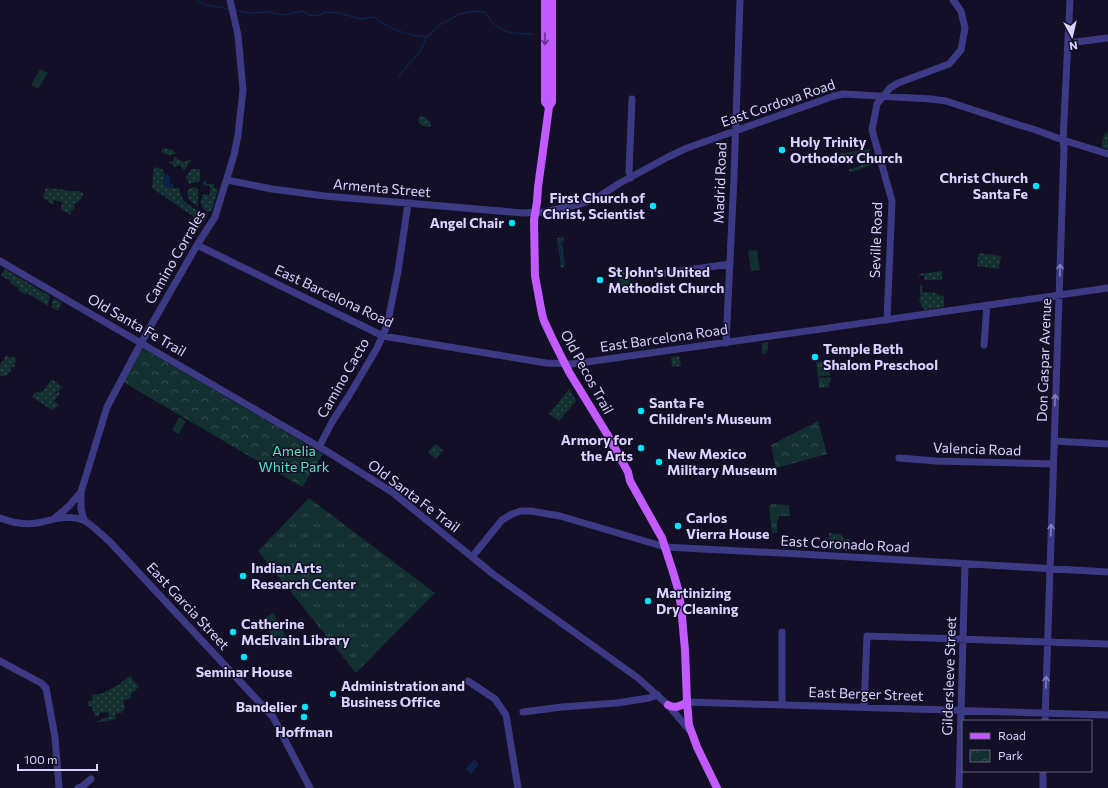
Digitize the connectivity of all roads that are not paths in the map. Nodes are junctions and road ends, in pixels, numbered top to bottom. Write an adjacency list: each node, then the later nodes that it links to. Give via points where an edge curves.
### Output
1 (230, 0): 16 (street, Camino Corrales, via 238,35 243,90 238,135)
2 (545, 0): 11 (main road, Old Pecos Trail, one-way to 11, via 545,102)
3 (552, 0): 11 (main road, Old Pecos Trail, via 552,102)
4 (740, 0): 12 (street, Madrid Road)
5 (953, 0): 9 (street, Seville Road, via 961,11 965,28 961,50 949,64 898,83)
6 (1070, 0): 8 (street, Don Gaspar Avenue)
7 (1108, 38): 8 (street)
8 (1068, 42): 13 (street, Don Gaspar Avenue)
9 (883, 96): 12 (street, East Cordova Road, via 839,94); 13 (street, East Cordova Road, via 952,102); 26 (street, Seville Road, via 877,104 872,130 892,201)
10 (632, 99): 15 (street, via 629,172)
11 (549, 107): 18 (main road, Old Pecos Trail)
12 (735, 131): 15 (street, East Cordova Road, via 682,150); 21 (street, Madrid Road)
13 (1064, 140): 14 (street, East Cordova Road); 24 (street, Don Gaspar Avenue, one-way to 13)
14 (1108, 154)
15 (631, 178): 18 (street, East Cordova Road, via 595,199)
16 (227, 180): 17 (street, Armenta Street, via 291,192); 19 (street, Camino Corrales, via 215,217)
17 (408, 204): 18 (street, Armenta Street); 27 (street, Camino Cacto, via 398,271)
18 (535, 212): 31 (main road, Old Pecos Trail, via 534,264 537,291 544,321)
19 (197, 245): 27 (street, East Barcelona Road); 29 (street, Camino Corrales)
20 (0, 261): 29 (street, Old Santa Fe Trail)
21 (730, 264): 22 (street); 28 (street, Madrid Road)
22 (659, 274)
23 (1108, 288): 24 (street, East Barcelona Road)
24 (1060, 295): 25 (street, East Barcelona Road); 32 (street, Don Gaspar Avenue, one-way to 24)
25 (987, 305): 26 (street, East Barcelona Road); 30 (street)
26 (886, 320): 28 (street, East Barcelona Road)
27 (383, 336): 31 (street, East Barcelona Road); 34 (street, Camino Cacto)
28 (726, 343): 31 (street, East Barcelona Road)
29 (141, 344): 34 (street, Old Santa Fe Trail); 37 (street, Camino Corrales, via 106,407)
30 (984, 345)
31 (565, 364): 41 (main road, Old Pecos Trail, via 628,472 630,481)
32 (1054, 441): 33 (street); 36 (street, Don Gaspar Avenue)
33 (1108, 444)
34 (319, 447): 42 (street, Old Santa Fe Trail, via 392,492)
35 (899, 458): 36 (street, Valencia Road)
36 (1053, 464): 44 (street, Don Gaspar Avenue, one-way to 36)
37 (81, 492): 39 (street, Camino Corrales); 40 (street, Camino Corrales)
38 (0, 518): 39 (street, via 36,524)
39 (55, 518): 40 (street)
40 (84, 520): 66 (street, East Garcia Street, via 110,542 273,717)
41 (665, 547): 42 (street, East Coronado Road, via 560,516 521,511 502,520); 43 (street, East Coronado Road); 53 (main road, Old Pecos Trail, via 678,589 682,613)
42 (472, 557): 52 (street, Old Santa Fe Trail)
43 (965, 564): 44 (street, East Coronado Road); 47 (street, Gildersleeve Street)
44 (1049, 569): 45 (street, East Coronado Road); 48 (street, Don Gaspar Avenue)
45 (1108, 572)
46 (782, 632): 54 (street)
47 (963, 639): 48 (street); 56 (street, via 867,636); 57 (street, Gildersleeve Street)
48 (1047, 641): 49 (street); 60 (street, Don Gaspar Avenue, one-way to 48)
49 (1108, 644)
50 (0, 661): 64 (street, via 46,688 55,737)
51 (468, 681): 67 (street, via 495,699 506,715)
52 (658, 695): 55 (street, Old Santa Fe Trail); 58 (street, via 617,703)
53 (687, 702): 54 (street, East Berger Street); 55 (main road, via 681,706); 61 (main road, Old Pecos Trail)
54 (782, 704): 56 (street, East Berger Street)
55 (668, 705): 61 (street, Old Santa Fe Trail)
56 (864, 708): 57 (street, East Berger Street)
57 (961, 710): 60 (street, East Berger Street); 69 (street, Gildersleeve Street)
58 (523, 712)
59 (1108, 715): 60 (street, East Berger Street)
60 (1045, 717)
61 (690, 731): 68 (main road, Old Santa Fe Trail)
62 (1043, 772): 70 (street)
63 (91, 779): 65 (street)
64 (59, 788)
65 (78, 788)
66 (310, 788)
67 (518, 788)
68 (717, 788)
69 (959, 788)
70 (1043, 788)

